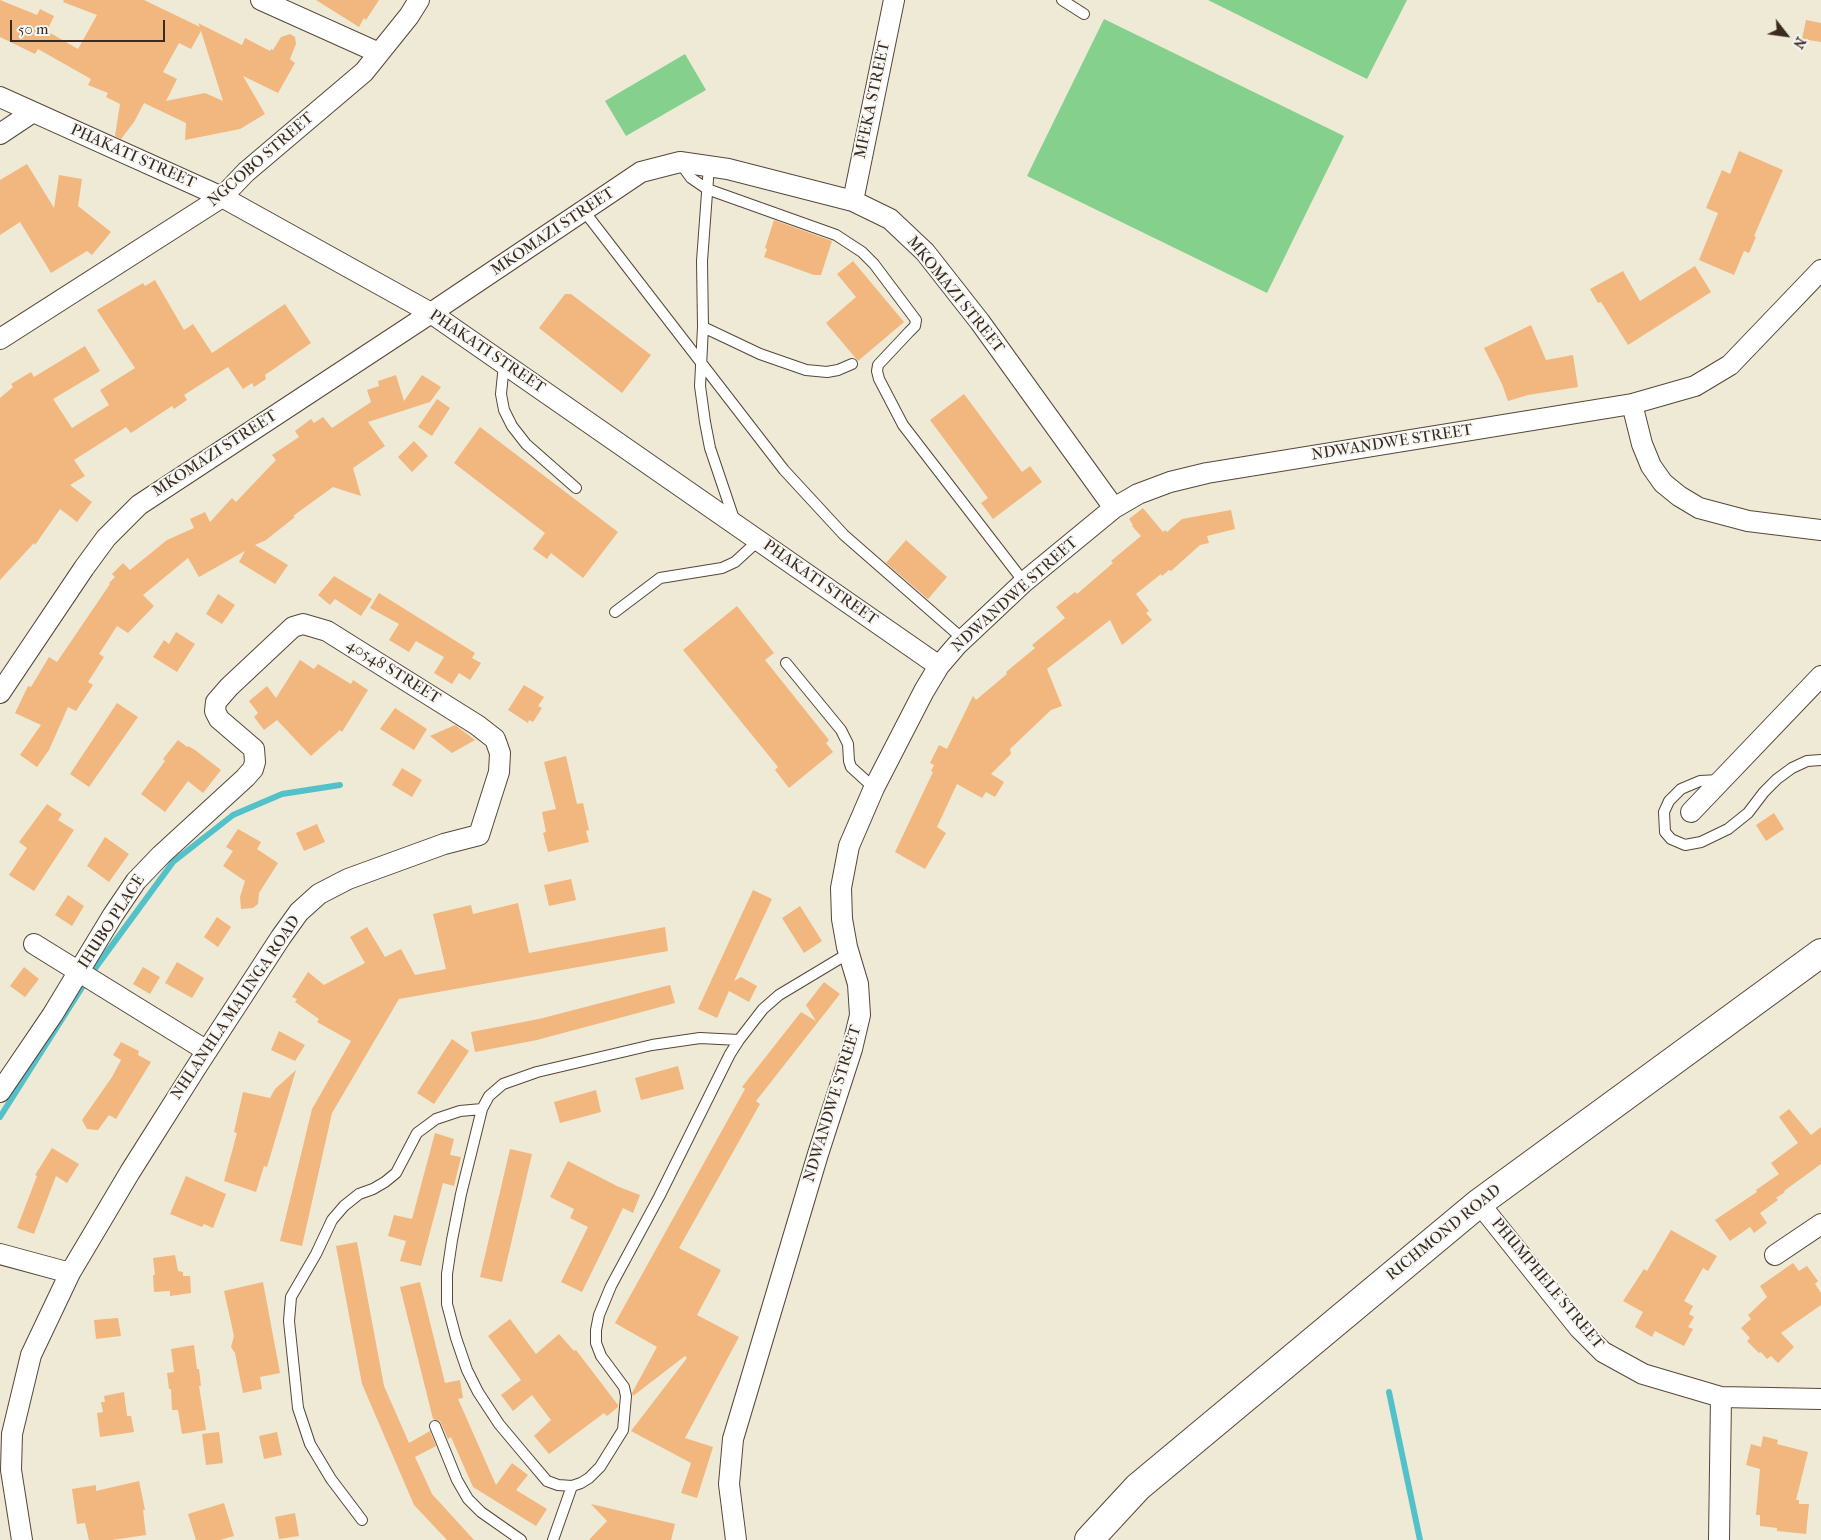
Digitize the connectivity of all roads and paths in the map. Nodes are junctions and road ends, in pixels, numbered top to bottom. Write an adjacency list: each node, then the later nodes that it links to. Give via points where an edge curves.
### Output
1 (261, 0): 6 (street)
2 (419, 0): 6 (street, NGCOBO STREET)
3 (894, 0): 14 (street, MFEKA STREET)
4 (1062, 0): 5 (lane)
5 (1084, 14)
6 (379, 53): 13 (street, NGCOBO STREET, via 364,72 246,172)
7 (0, 97): 8 (street, PHAKATI STREET)
8 (33, 112): 9 (street); 13 (street, PHAKATI STREET)
9 (0, 134)
10 (680, 162): 11 (street, MKOMAZI STREET); 12 (lane, via 691,178); 15 (street, MKOMAZI STREET, via 642,172)
11 (709, 166): 12 (lane); 14 (street, MKOMAZI STREET)
12 (707, 189): 18 (lane, via 702,261); 29 (lane, via 836,235 874,264 916,320 910,332 878,365 879,380 903,425)
13 (222, 197): 17 (street, PHAKATI STREET); 19 (street, NGCOBO STREET)
14 (853, 201): 25 (street, MKOMAZI STREET, via 890,219 925,252 980,322)
15 (584, 211): 17 (street, MKOMAZI STREET); 20 (lane)
16 (1821, 270): 23 (street, NDWANDWE STREET, via 1730,365 1695,386)
17 (431, 313): 21 (street, PHAKATI STREET); 35 (street, MKOMAZI STREET, via 139,504 106,538)
18 (703, 327): 20 (lane); 22 (lane, via 760,354 806,370 827,372)
19 (0, 340)
20 (700, 362): 26 (lane, via 705,422); 31 (lane, via 784,470 824,514)
21 (504, 364): 24 (lane, via 501,394 512,426 526,444); 26 (street, PHAKATI STREET)
22 (852, 364)
23 (1632, 404): 25 (street, NDWANDWE STREET, via 1207,473 1138,494); 27 (street, via 1651,466 1679,496 1699,508 1748,521)
24 (576, 488)
25 (1114, 508): 29 (street, NDWANDWE STREET)
26 (736, 525): 28 (street, PHAKATI STREET)
27 (1821, 530)
28 (758, 540): 30 (lane, via 735,562 722,568 660,578); 33 (street, PHAKATI STREET)
29 (1024, 582): 31 (street, NDWANDWE STREET)
30 (615, 612)
31 (963, 639): 33 (street, NDWANDWE STREET)
32 (786, 664): 39 (lane, via 841,730 848,744 851,767)
33 (939, 666): 39 (street, NDWANDWE STREET)
34 (1821, 676): 38 (street)
35 (0, 693)
36 (216, 702): 41 (street, 40548 STREET, via 293,627 303,624 327,631 478,725 495,739 500,753 499,772); 45 (street, IHUBO PLACE, via 215,710 220,720 254,749 256,762 253,769 136,881)
37 (1821, 760): 38 (lane, via 1807,761 1777,779 1748,813 1728,829 1701,842 1685,845 1671,839 1665,832 1664,812 1668,801 1681,789 1700,781)
38 (1721, 780): 40 (street)
39 (874, 788): 43 (street, NDWANDWE STREET, via 849,846 841,888 842,919)
40 (1691, 812)
41 (479, 835): 47 (street, NHLANHLA MALINGA ROAD, via 444,844 348,879 319,894 299,912 281,937)
42 (34, 944): 45 (street)
43 (849, 953): 46 (lane, via 779,996 763,1009); 63 (street, NDWANDWE STREET, via 858,984 860,1015 733,1439 729,1484)
44 (1821, 953): 50 (highway, RICHMOND ROAD)
45 (79, 972): 47 (street); 48 (street, IHUBO PLACE)
46 (739, 1040): 49 (lane, via 700,1038 652,1044 537,1072 503,1084 489,1096); 58 (lane, via 599,1315 596,1343 601,1356 624,1387 626,1411 623,1430 600,1467 589,1478)
47 (206, 1051): 54 (street, NHLANHLA MALINGA ROAD)
48 (0, 1092)
49 (482, 1108): 58 (lane, via 452,1240 447,1304 467,1370 499,1424 547,1480 558,1486); 59 (lane, via 436,1119 418,1133 396,1172 344,1206 332,1220 291,1297 289,1321 298,1408 310,1444)
50 (1479, 1203): 55 (street, PHUMPHELE STREET, via 1579,1328 1603,1352 1643,1374); 64 (highway, RICHMOND ROAD, via 1138,1487)
51 (1821, 1224): 53 (street)
52 (0, 1254): 54 (street)
53 (1775, 1255)
54 (70, 1273): 60 (street, NHLANHLA MALINGA ROAD, via 30,1355 12,1434 11,1470)
55 (1721, 1397): 56 (street, PHUMPHELE STREET); 65 (street)
56 (1821, 1399)
57 (435, 1426): 61 (lane, via 468,1499)
58 (572, 1486): 62 (lane)
59 (362, 1520)
60 (22, 1540)
61 (521, 1540)
62 (553, 1540)
63 (736, 1540)
64 (1090, 1540)
65 (1719, 1540)

